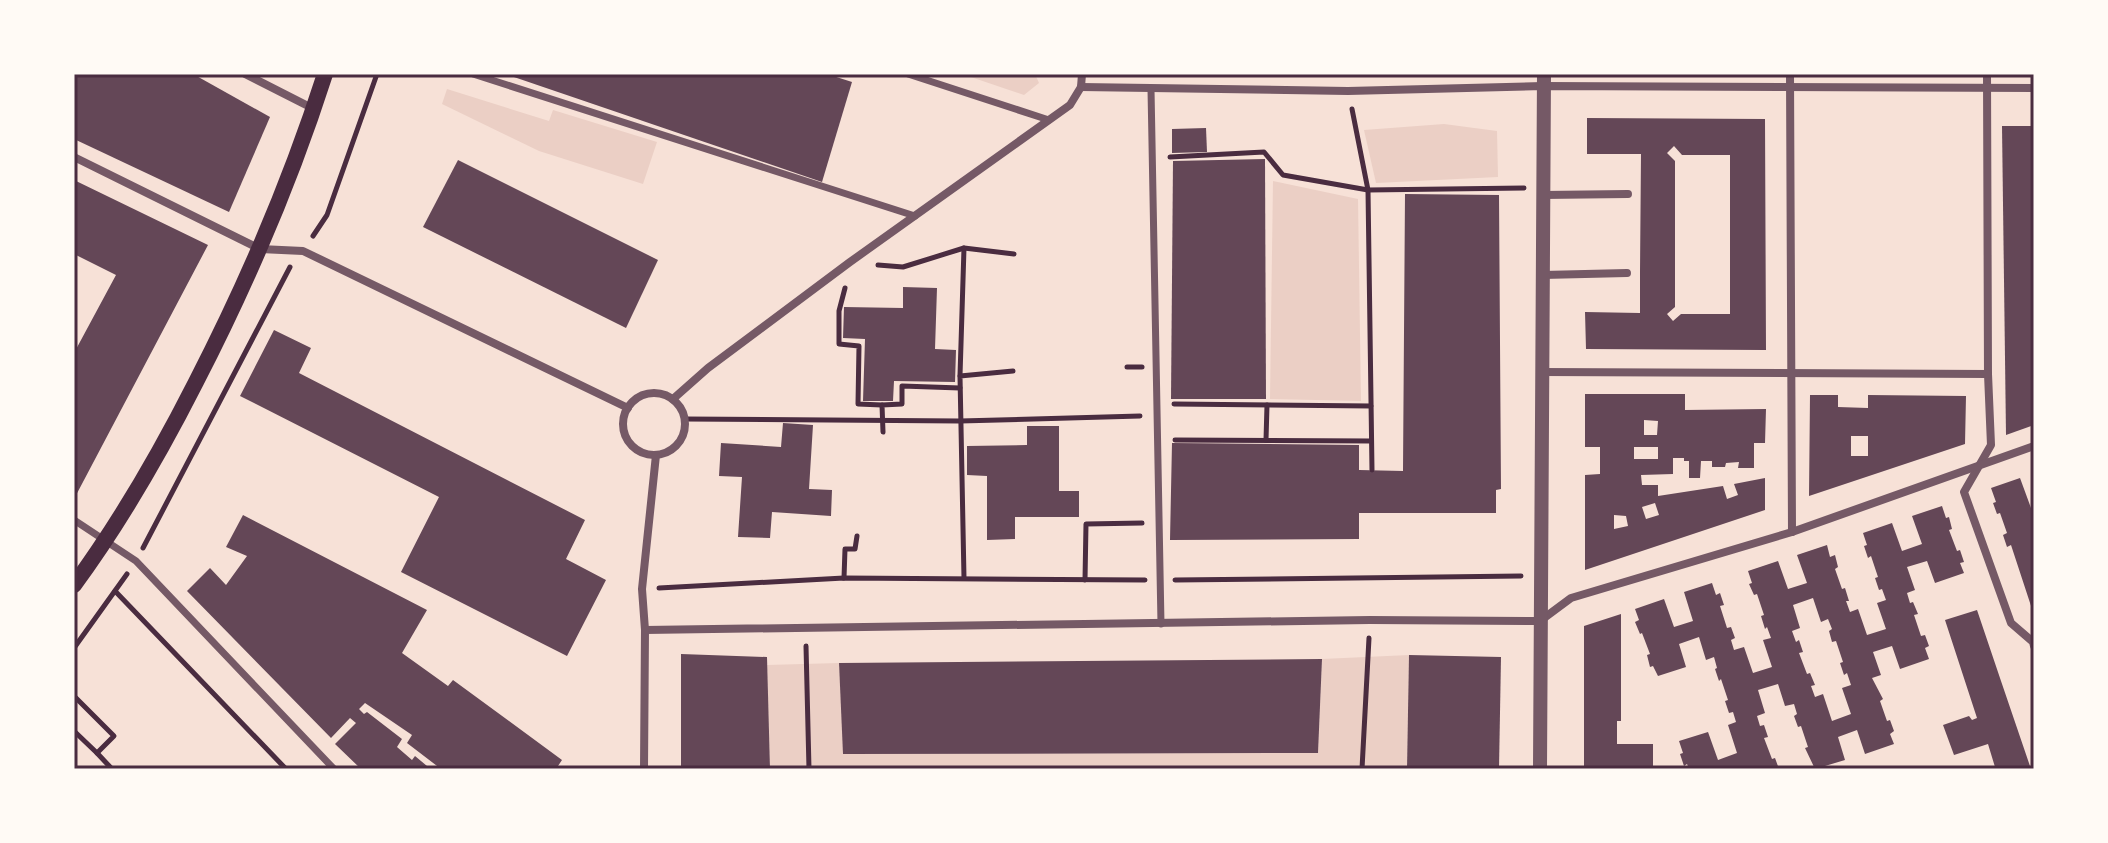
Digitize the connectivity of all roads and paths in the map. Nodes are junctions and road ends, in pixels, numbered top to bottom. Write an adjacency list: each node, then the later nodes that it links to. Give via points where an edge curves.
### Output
1 (245, 74): 16 (street)
2 (325, 74): 16 (main road)
3 (377, 74): 24 (path, via 327,215)
4 (473, 74): 23 (street)
5 (908, 74): 17 (street)
6 (1082, 74): 10 (street)
7 (1790, 74): 11 (street)
8 (1987, 74): 12 (street)
9 (1544, 80): 11 (street); 15 (street); 21 (street)
10 (1081, 87): 14 (street); 17 (street, via 1070,105)
11 (1789, 87): 12 (street); 34 (street)
12 (1987, 88): 13 (street); 35 (street)
13 (2034, 88)
14 (1151, 89): 15 (street); 19 (street)
15 (1348, 91): 20 (path)
16 (314, 109): 26 (main road)
17 (1049, 120): 23 (street)
18 (74, 157): 26 (street)
19 (1153, 157): 20 (path, via 1264,152 1283,175); 39 (street)
20 (1368, 190): 21 (path); 42 (path)
21 (1543, 191): 22 (street); 31 (street)
22 (1628, 194)
23 (915, 216): 28 (street)
24 (313, 236)
25 (964, 248): 27 (path); 28 (path, via 903,267); 36 (path)
26 (260, 249): 43 (street, via 303,251); 60 (main road, via 164,445)
27 (1014, 254)
28 (850, 262): 38 (street); 40 (path, via 839,311 839,344 859,346 858,404)
29 (290, 267): 61 (path)
30 (1627, 273): 31 (street)
31 (1543, 275): 33 (street)
32 (1013, 371): 36 (path)
33 (1541, 372): 34 (street); 62 (street)
34 (1790, 373): 35 (street); 58 (street)
35 (1988, 374): 54 (street, via 1991,445)
36 (960, 376): 37 (path)
37 (960, 388): 40 (path, via 902,386 902,404); 47 (path)
38 (673, 399): 43 (street, via 650,394); 45 (street)
39 (1157, 403): 41 (path); 44 (street)
40 (882, 405): 46 (path)
41 (1267, 405): 42 (path); 49 (path)
42 (1371, 406): 51 (path)
43 (628, 408): 53 (street, via 623,427 630,444)
44 (1158, 416): 47 (path); 50 (street)
45 (685, 419): 46 (path); 53 (street, via 675,448)
46 (882, 420): 47 (path); 48 (path)
47 (960, 421): 64 (path)
48 (883, 432)
49 (1266, 440): 50 (path); 51 (path)
50 (1158, 441): 57 (street)
51 (1371, 441): 55 (path)
52 (2034, 446): 54 (street)
53 (656, 455): 68 (street)
54 (1980, 464): 58 (street); 75 (street, via 1964,492 2011,623)
55 (1372, 470)
56 (74, 520): 60 (street)
57 (1159, 524): 65 (path, via 1086,524); 66 (street)
58 (1792, 532): 71 (street, via 1571,598)
59 (857, 536): 63 (path, via 855,549 845,549)
60 (106, 542): 61 (street); 67 (main road)
61 (136, 561): 69 (path); 84 (street)
62 (1540, 576): 66 (path); 71 (street)
63 (844, 578): 64 (path); 68 (path)
64 (964, 578): 65 (path)
65 (1085, 580): 66 (path)
66 (1160, 580): 72 (street)
67 (74, 585)
68 (642, 589): 74 (street)
69 (115, 590): 76 (path); 83 (path)
70 (1370, 620): 71 (street); 72 (street); 87 (path)
71 (1540, 621): 88 (street)
72 (1161, 624): 73 (street)
73 (806, 629): 74 (street); 86 (path)
74 (645, 630): 85 (street)
75 (2034, 643)
76 (74, 648)
77 (74, 696): 81 (path, via 114,736)
78 (74, 731): 79 (path)
79 (81, 738): 80 (path); 81 (path)
80 (74, 746)
81 (97, 753): 82 (path)
82 (112, 769)
83 (286, 769)
84 (334, 769)
85 (644, 769)
86 (809, 769)
87 (1362, 769)
88 (1540, 769)

